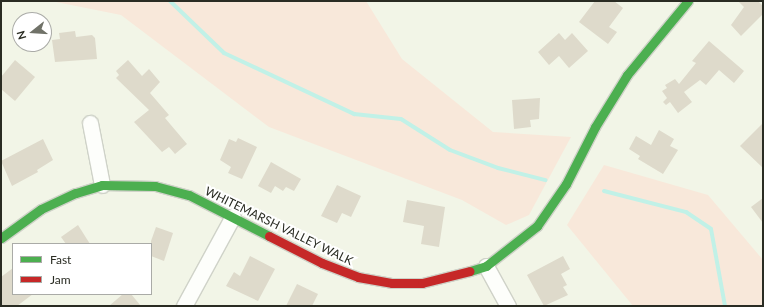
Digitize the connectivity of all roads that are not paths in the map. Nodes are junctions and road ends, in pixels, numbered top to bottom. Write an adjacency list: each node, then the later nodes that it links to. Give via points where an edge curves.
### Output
1 (688, 1): 6 (street, WHITEMARSH VALLEY WALK, via 627,75 594,127 566,184 537,226)
2 (90, 123): 3 (street)
3 (102, 185): 4 (street, WHITEMARSH VALLEY WALK, via 155,186 189,195); 5 (street, WHITEMARSH VALLEY WALK, via 76,192 41,209)
4 (233, 216): 6 (street, WHITEMARSH VALLEY WALK, via 322,263 358,277 392,283 422,283); 7 (street)
5 (1, 238)
6 (486, 266): 8 (street)
7 (184, 306)
8 (508, 306)

